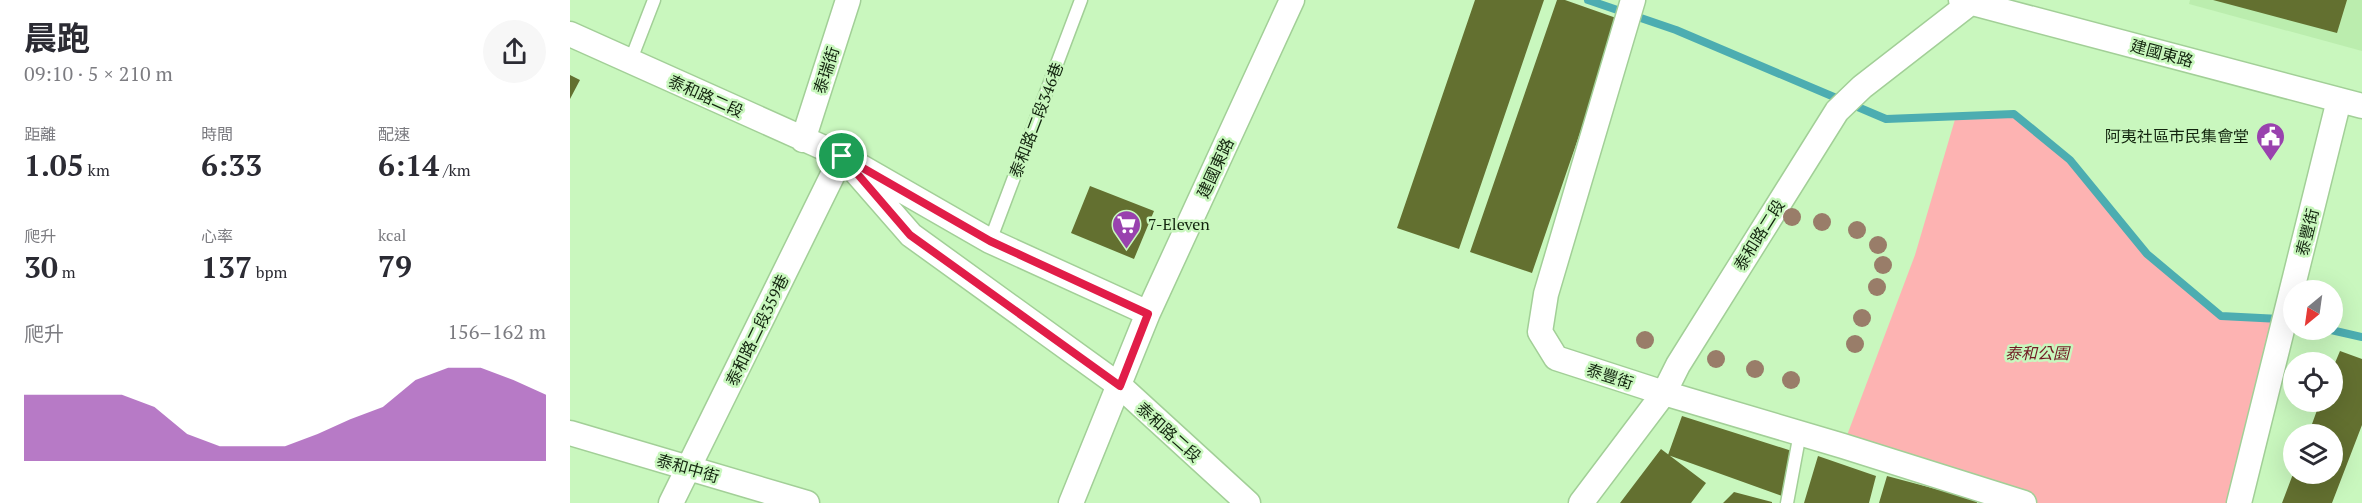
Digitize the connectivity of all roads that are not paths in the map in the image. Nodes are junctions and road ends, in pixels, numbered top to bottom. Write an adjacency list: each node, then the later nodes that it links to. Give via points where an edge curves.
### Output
1 (654, 0): 8 (lane)
2 (848, 0): 11 (street, 泰瑞街)
3 (1081, 0): 13 (lane, 泰和路二段346巷)
4 (1292, 0): 14 (street, 建國東路)
5 (1968, 1): 9 (street, 建國東路); 16 (street, 泰和路二段, via 1840,109)
6 (1629, 11): 16 (street, 泰豐街, via 1546,294 1540,332 1556,358)
7 (570, 34): 8 (street, 泰和路二段)
8 (630, 62): 11 (street, 泰和路二段)
9 (2339, 100): 10 (street, 建國東路); 27 (street, 泰豐街)
10 (2362, 106)
11 (803, 140): 12 (street, 泰和路二段)
12 (842, 156): 13 (street, 泰和路二段); 15 (street, 泰和路二段, via 910,235); 19 (street, 泰和路二段359巷)
13 (990, 241): 14 (street, 泰和路二段)
14 (1148, 314): 15 (street, 建國東路)
15 (1120, 386): 22 (street, 建國東路); 23 (street, 泰和路二段)
16 (1664, 393): 18 (street, 泰豐街); 24 (street, 泰和路二段)
17 (570, 433): 19 (street, 泰和中街)
18 (1800, 433): 25 (lane); 26 (street, 泰豐街)
19 (690, 468): 20 (street, 泰和路二段359巷); 21 (street, 泰和中街)
20 (671, 503)
21 (807, 503)
22 (1071, 503)
23 (1248, 503)
24 (1581, 503)
25 (1787, 503)
26 (2024, 503)
27 (2239, 503)

